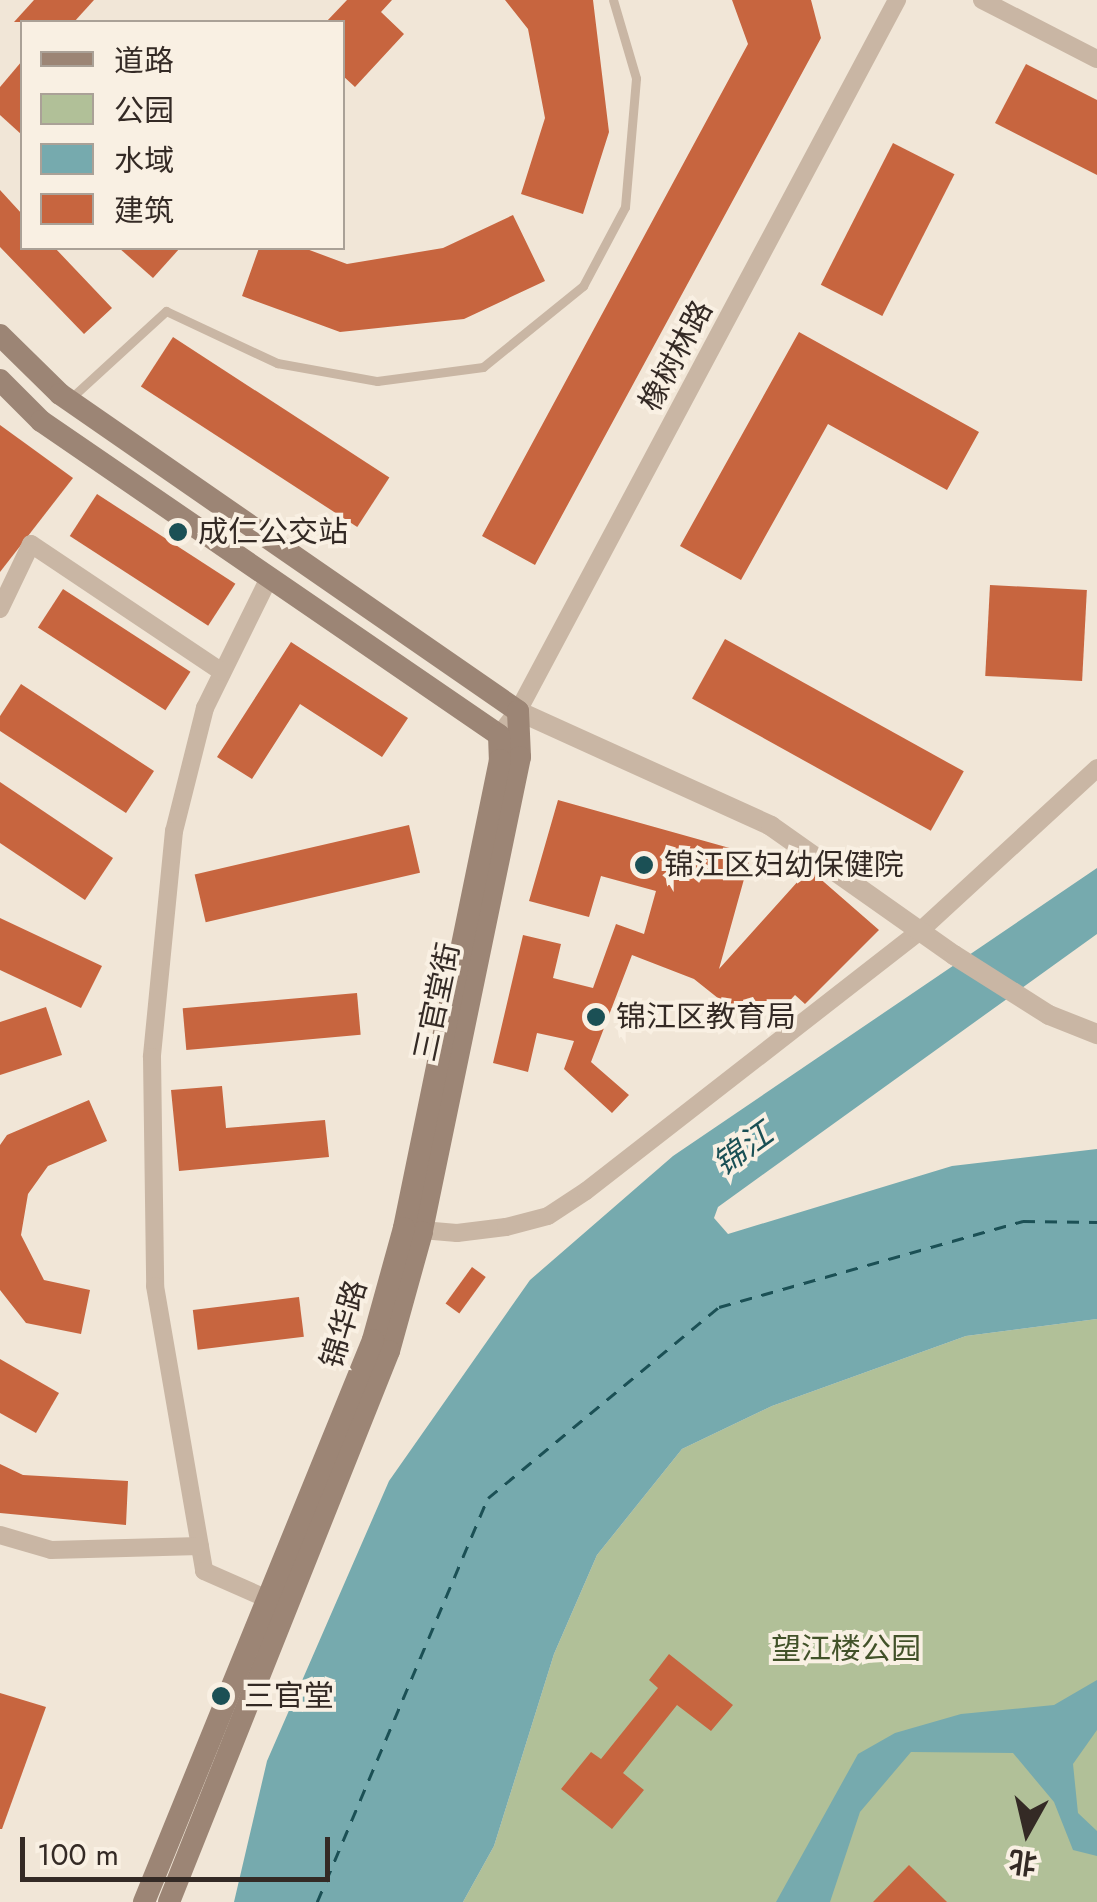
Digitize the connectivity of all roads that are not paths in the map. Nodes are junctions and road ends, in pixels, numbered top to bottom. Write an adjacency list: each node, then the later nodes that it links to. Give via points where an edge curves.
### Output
1 (613, 0): 7 (lane, via 636,78 625,206 583,286 484,367 377,380 294,366 166,311)
2 (897, 0): 11 (street, 橡树林路)
3 (982, 0): 4 (street)
4 (1097, 59)
5 (0, 335): 7 (main road)
6 (0, 380): 8 (main road, via 42,421)
7 (69, 400): 11 (main road)
8 (268, 580): 10 (street); 12 (main road)
9 (0, 610): 10 (street, via 32,544)
10 (222, 672): 18 (street, via 204,708 174,831 152,1058 155,1286)
11 (518, 711): 12 (street, 橡树林路); 14 (street, via 771,826); 16 (main road, 三官堂街, via 520,757)
12 (499, 735): 16 (main road, 锦华路, via 500,760)
13 (1097, 768): 14 (street)
14 (920, 931): 15 (street, via 1049,1014); 16 (street, via 548,1216 457,1233)
15 (1097, 1034)
16 (413, 1230): 19 (main road, 锦华路); 21 (main road, 三官堂街, via 362,1431)
17 (0, 1535): 18 (street, via 51,1550)
18 (200, 1546): 19 (street, via 204,1571)
19 (272, 1601): 20 (main road, 锦华路)
20 (144, 1902)
21 (169, 1902)

